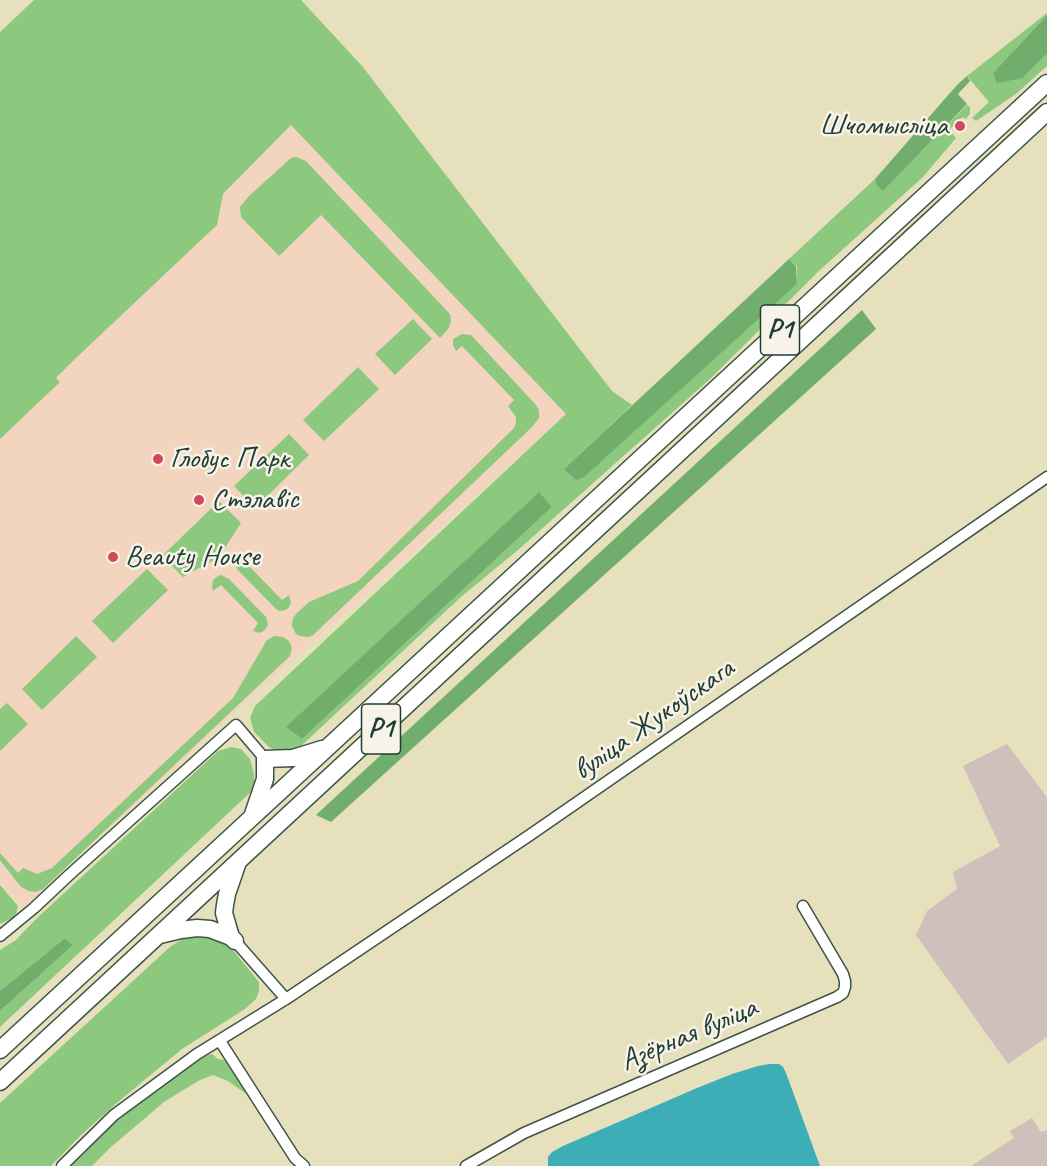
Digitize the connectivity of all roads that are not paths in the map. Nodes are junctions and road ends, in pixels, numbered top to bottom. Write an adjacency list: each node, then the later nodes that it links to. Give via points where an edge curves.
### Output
1 (1047, 83): 4 (highway, Р1)
2 (1047, 112): 7 (highway, Р1)
3 (1047, 477): 12 (street, вуліца Жукоўскага)
4 (329, 747): 5 (highway, via 293,758); 6 (highway, Р1)
5 (266, 759): 6 (highway, via 265,778); 9 (street, via 236,725)
6 (252, 817): 14 (highway, Р1)
7 (238, 862): 10 (highway, Р1); 11 (highway, via 226,894 224,913)
8 (803, 906): 18 (street, Азёрная вуліца, via 843,974 843,993 524,1133)
9 (0, 936)
10 (156, 936): 11 (highway, via 197,928); 15 (highway, Р1)
11 (233, 939): 12 (street)
12 (286, 999): 13 (street, вуліца Жукоўскага)
13 (220, 1041): 16 (street, вуліца Жукоўскага, via 114,1115); 17 (street, via 295,1158)
14 (0, 1050)
15 (0, 1082)
16 (62, 1166)
17 (304, 1166)
18 (466, 1166)

